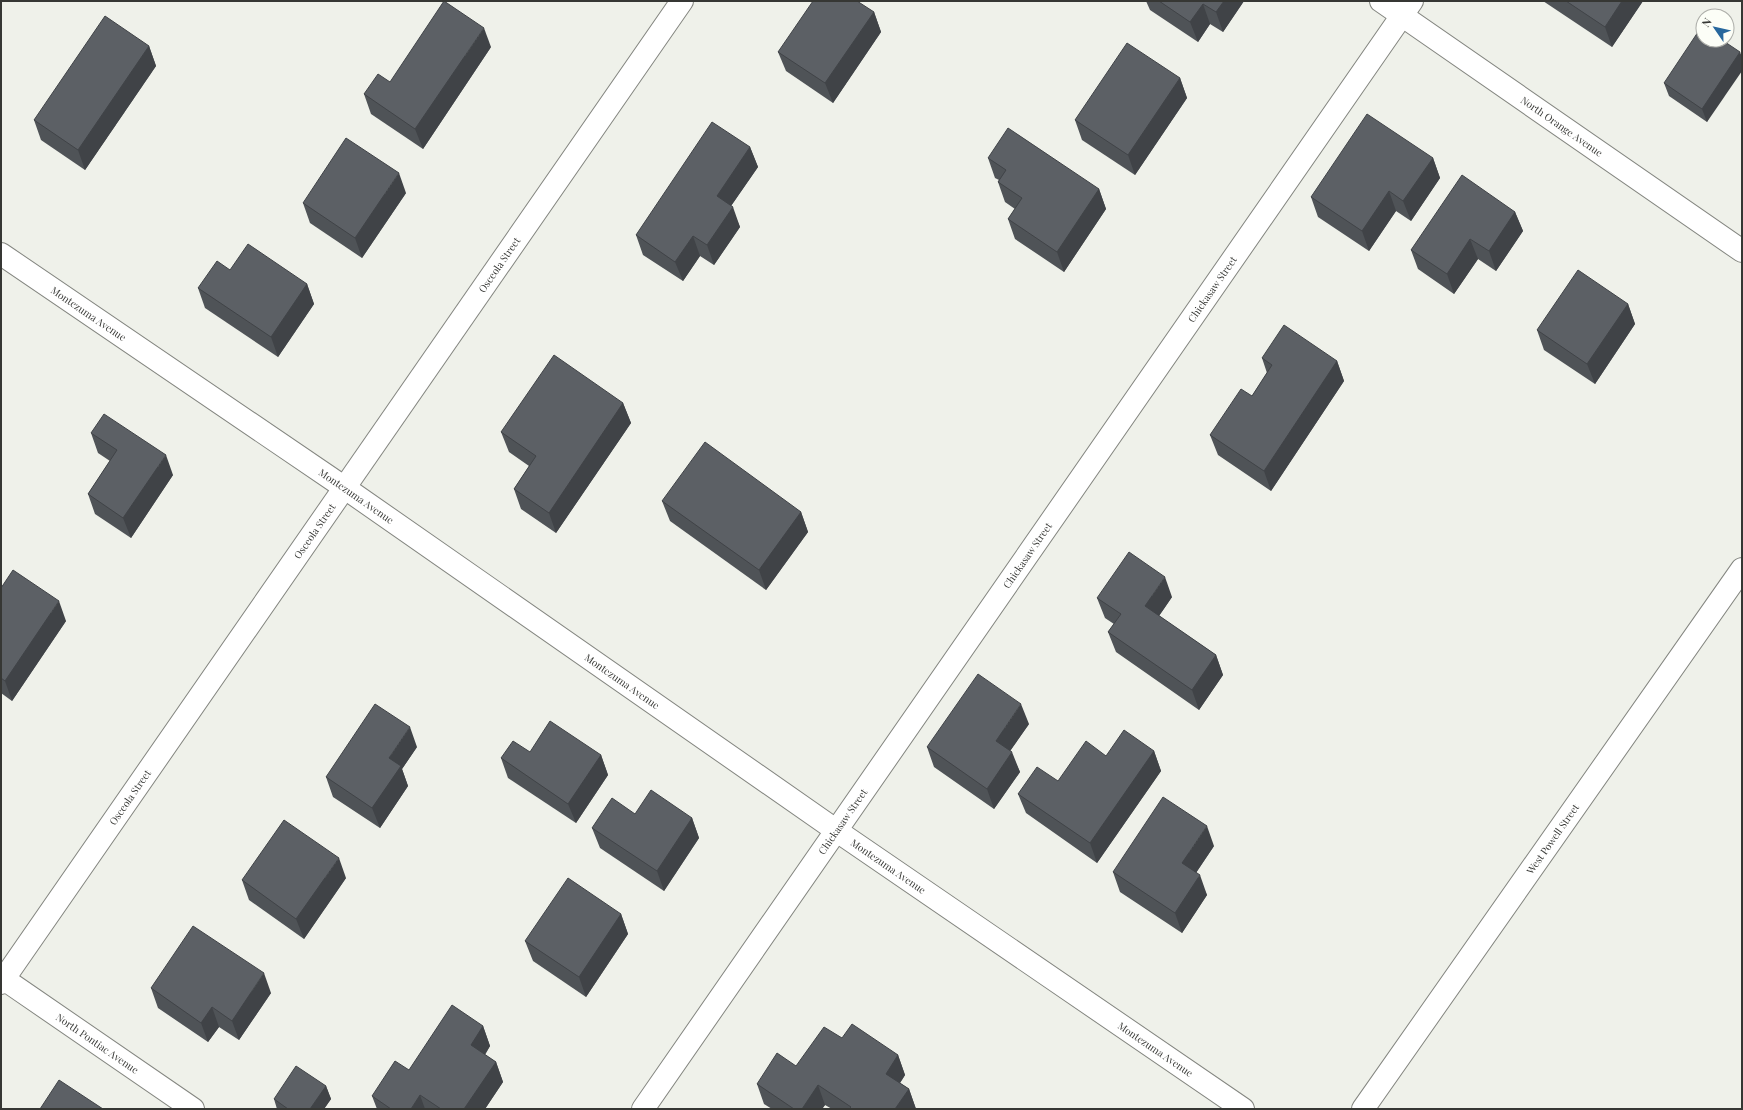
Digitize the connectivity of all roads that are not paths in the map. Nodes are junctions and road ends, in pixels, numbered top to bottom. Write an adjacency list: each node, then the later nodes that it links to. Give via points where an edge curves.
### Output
1 (682, 1): 6 (street, Osceola Street)
2 (1381, 1): 3 (street, North Orange Avenue)
3 (1407, 8): 4 (street, North Orange Avenue); 8 (street, Chickasaw Street)
4 (1742, 251)
5 (1, 254): 6 (street, Montezuma Avenue)
6 (345, 488): 8 (street, Montezuma Avenue); 9 (street, Osceola Street)
7 (1742, 569): 13 (street, West Powell Street)
8 (837, 831): 11 (street, Chickasaw Street); 12 (street, Montezuma Avenue)
9 (2, 980): 10 (street, North Pontiac Avenue)
10 (193, 1109)
11 (643, 1109)
12 (1243, 1109)
13 (1363, 1109)

